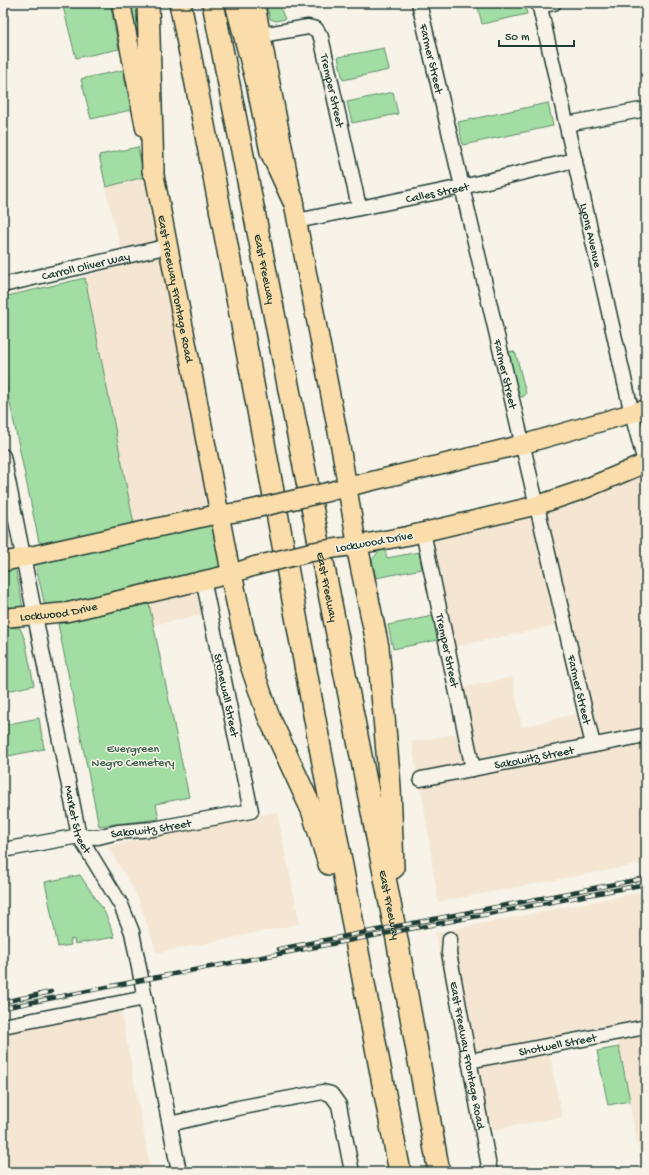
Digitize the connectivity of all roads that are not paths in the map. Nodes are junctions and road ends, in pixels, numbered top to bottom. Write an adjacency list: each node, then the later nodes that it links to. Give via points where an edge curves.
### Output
1 (121, 3): 14 (main road, East Freeway Frontage Road)
2 (148, 3): 14 (highway)
3 (180, 3): 45 (highway, via 219,196)
4 (213, 3): 43 (highway, East Freeway)
5 (236, 3): 16 (highway, via 272,152)
6 (255, 3): 10 (main road)
7 (418, 3): 15 (street, Farmer Street)
8 (554, 3): 9 (street)
9 (539, 4): 12 (street, Lyons Avenue)
10 (261, 35): 16 (main road); 17 (street, Tremper Street, via 308,26 316,29 321,37)
11 (646, 109): 12 (street)
12 (567, 124): 13 (street, Lyons Avenue)
13 (575, 160): 15 (street, Calles Street); 21 (street, Lyons Avenue)
14 (154, 171): 19 (main road, East Freeway Frontage Road)
15 (462, 186): 17 (street, Calles Street); 22 (street, Farmer Street)
16 (293, 200): 18 (main road)
17 (359, 207): 18 (street, Calles Street)
18 (297, 221): 25 (main road)
19 (169, 246): 20 (street, Carroll Oliver Way); 27 (main road, East Freeway Frontage Road)
20 (3, 285)
21 (639, 411): 22 (main road); 24 (street, Lyons Avenue)
22 (524, 444): 25 (main road); 26 (street, Farmer Street)
23 (3, 456): 30 (street, Market Street)
24 (646, 464): 26 (main road, Lockwood Drive)
25 (340, 489): 27 (main road, bridge, via 232,514); 29 (main road)
26 (538, 505): 28 (main road, Lockwood Drive); 37 (street, Farmer Street)
27 (220, 514): 30 (main road); 32 (main road, East Freeway Frontage Road)
28 (423, 532): 29 (main road, Lockwood Drive); 38 (street, Tremper Street)
29 (350, 546): 32 (main road, Lockwood Drive, bridge, via 311,552); 43 (highway, via 378,647 390,794)
30 (24, 558): 31 (main road); 34 (street, Market Street)
31 (3, 562)
32 (231, 574): 33 (main road, Lockwood Drive); 45 (highway, via 250,662 268,715 312,810)
33 (203, 579): 34 (main road, Lockwood Drive, via 90,607); 40 (street, Stonewall Street)
34 (36, 616): 35 (main road, Lockwood Drive); 41 (street, Market Street)
35 (3, 618)
36 (646, 735): 37 (street, Sakowitz Street)
37 (593, 745): 38 (street, Sakowitz Street)
38 (473, 769): 39 (street, Sakowitz Street)
39 (421, 779)
40 (251, 811): 41 (street, Sakowitz Street, via 98,837)
41 (79, 836): 42 (street, Sakowitz Street); 46 (street, Market Street, via 127,918)
42 (3, 850)
43 (396, 934): 54 (highway, East Freeway)
44 (450, 939): 49 (street, East Freeway Frontage Road, via 449,953)
45 (355, 942): 53 (highway)
46 (145, 998): 47 (street); 50 (street, Market Street)
47 (3, 1026)
48 (646, 1027): 49 (street, Shotwell Street)
49 (469, 1061): 55 (street, East Freeway Frontage Road)
50 (170, 1124): 51 (street, Market Street); 52 (street, via 323,1092 331,1094 342,1112)
51 (179, 1172)
52 (352, 1172)
53 (399, 1172)
54 (439, 1172)
55 (490, 1172)

